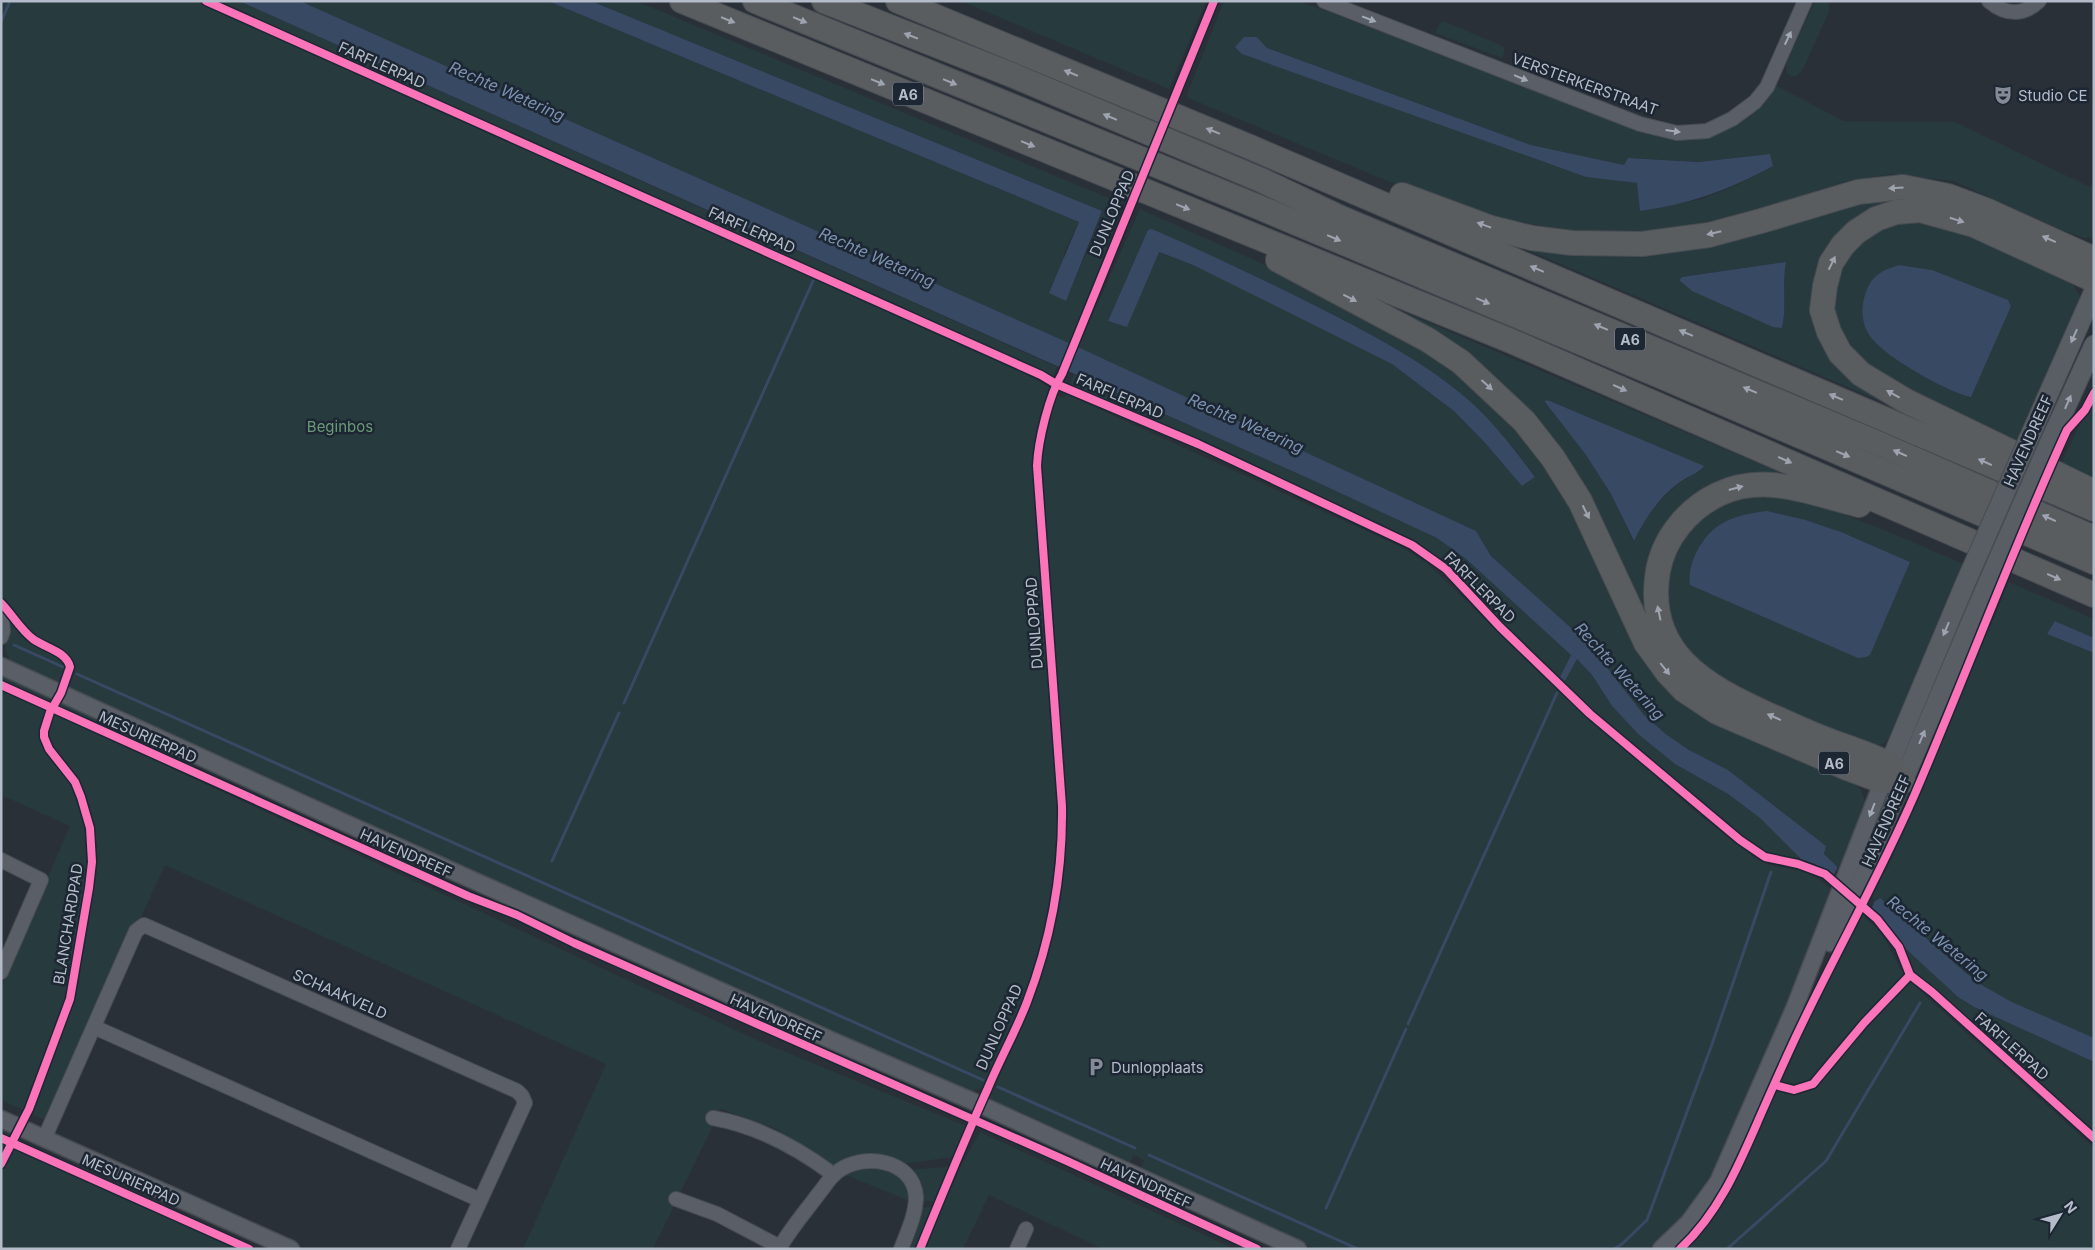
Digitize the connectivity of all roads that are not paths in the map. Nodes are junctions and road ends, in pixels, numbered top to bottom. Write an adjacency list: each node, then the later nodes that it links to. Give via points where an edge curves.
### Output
1 (682, 1): 11 (highway, A6, one-way to 11)
2 (755, 1): 10 (highway, A6, one-way to 10)
3 (824, 1): 20 (highway, A6, one-way to 3, via 1012,75)
4 (898, 1): 9 (highway, A6, one-way to 4)
5 (1324, 1): 6 (street, VERSTERKERSTRAAT, one-way to 6, via 1640,124 1677,133 1707,131 1732,119 1755,102 1767,87)
6 (1805, 1)
7 (1989, 1): 8 (street, via 2009,13 2031,8)
8 (2038, 1)
9 (1250, 147): 12 (highway, A6, one-way to 9, via 1988,211 1948,196 1903,187 1858,192 1709,235 1642,244 1572,243 1532,238 1491,228 1344,173); 18 (highway, A6, one-way to 9)
10 (1149, 165): 15 (highway, A6, via 1249,217); 21 (highway, A6, one-way to 21, via 1266,210)
11 (1222, 223): 15 (highway, A6); 26 (highway, A6, one-way to 26, via 1291,268 1428,340 1461,362 1524,421 1553,458 1580,501 1646,643 1684,690 1717,712 1847,768)
12 (2094, 259)
13 (2094, 280): 17 (highway, one-way to 13, via 1906,401 1861,374 1840,352 1822,310 1831,263 1843,245 1876,219 1896,212 1920,210 1974,225)
14 (2094, 291): 26 (main road, HAVENDREEF, one-way to 26, bridge, via 1965,584)
15 (1511, 341): 19 (highway, A6, one-way to 19)
16 (2094, 345): 26 (main road, HAVENDREEF, one-way to 16, bridge, via 1984,592)
17 (2094, 492)
18 (2094, 509)
19 (1929, 523): 22 (highway, A6, one-way to 22); 26 (highway, A6, one-way to 19, via 1819,737 1720,692 1698,676 1680,659 1666,638 1656,584 1665,548 1687,516 1703,503 1738,487 1779,485)
20 (2094, 538)
21 (2094, 562)
22 (2094, 595)
23 (1, 611): 24 (street)
24 (1, 638)
25 (1, 666): 42 (street, HAVENDREEF)
26 (1892, 776): 43 (street, HAVENDREEF, via 1853,880 1718,1182 1689,1222)
27 (1, 860): 28 (street, via 42,880)
28 (1, 972)
29 (94, 1027): 32 (street, SCHAAKVELD); 35 (street); 35 (street, SCHAAKVELD, via 136,931 144,925 517,1091 525,1103)
30 (1, 1118): 32 (street)
31 (713, 1118): 33 (street, via 751,1128 798,1150)
32 (45, 1137): 38 (street)
33 (834, 1175): 37 (street); 40 (street, via 848,1166 876,1160 896,1166 904,1174 916,1196 915,1210)
34 (676, 1199): 37 (street, via 717,1214)
35 (480, 1200): 39 (street, SCHAAKVELD)
36 (1026, 1229): 41 (street)
37 (780, 1248)
38 (291, 1249)
39 (458, 1249)
40 (901, 1249)
41 (1017, 1249)
42 (1298, 1249)
43 (1661, 1249)

